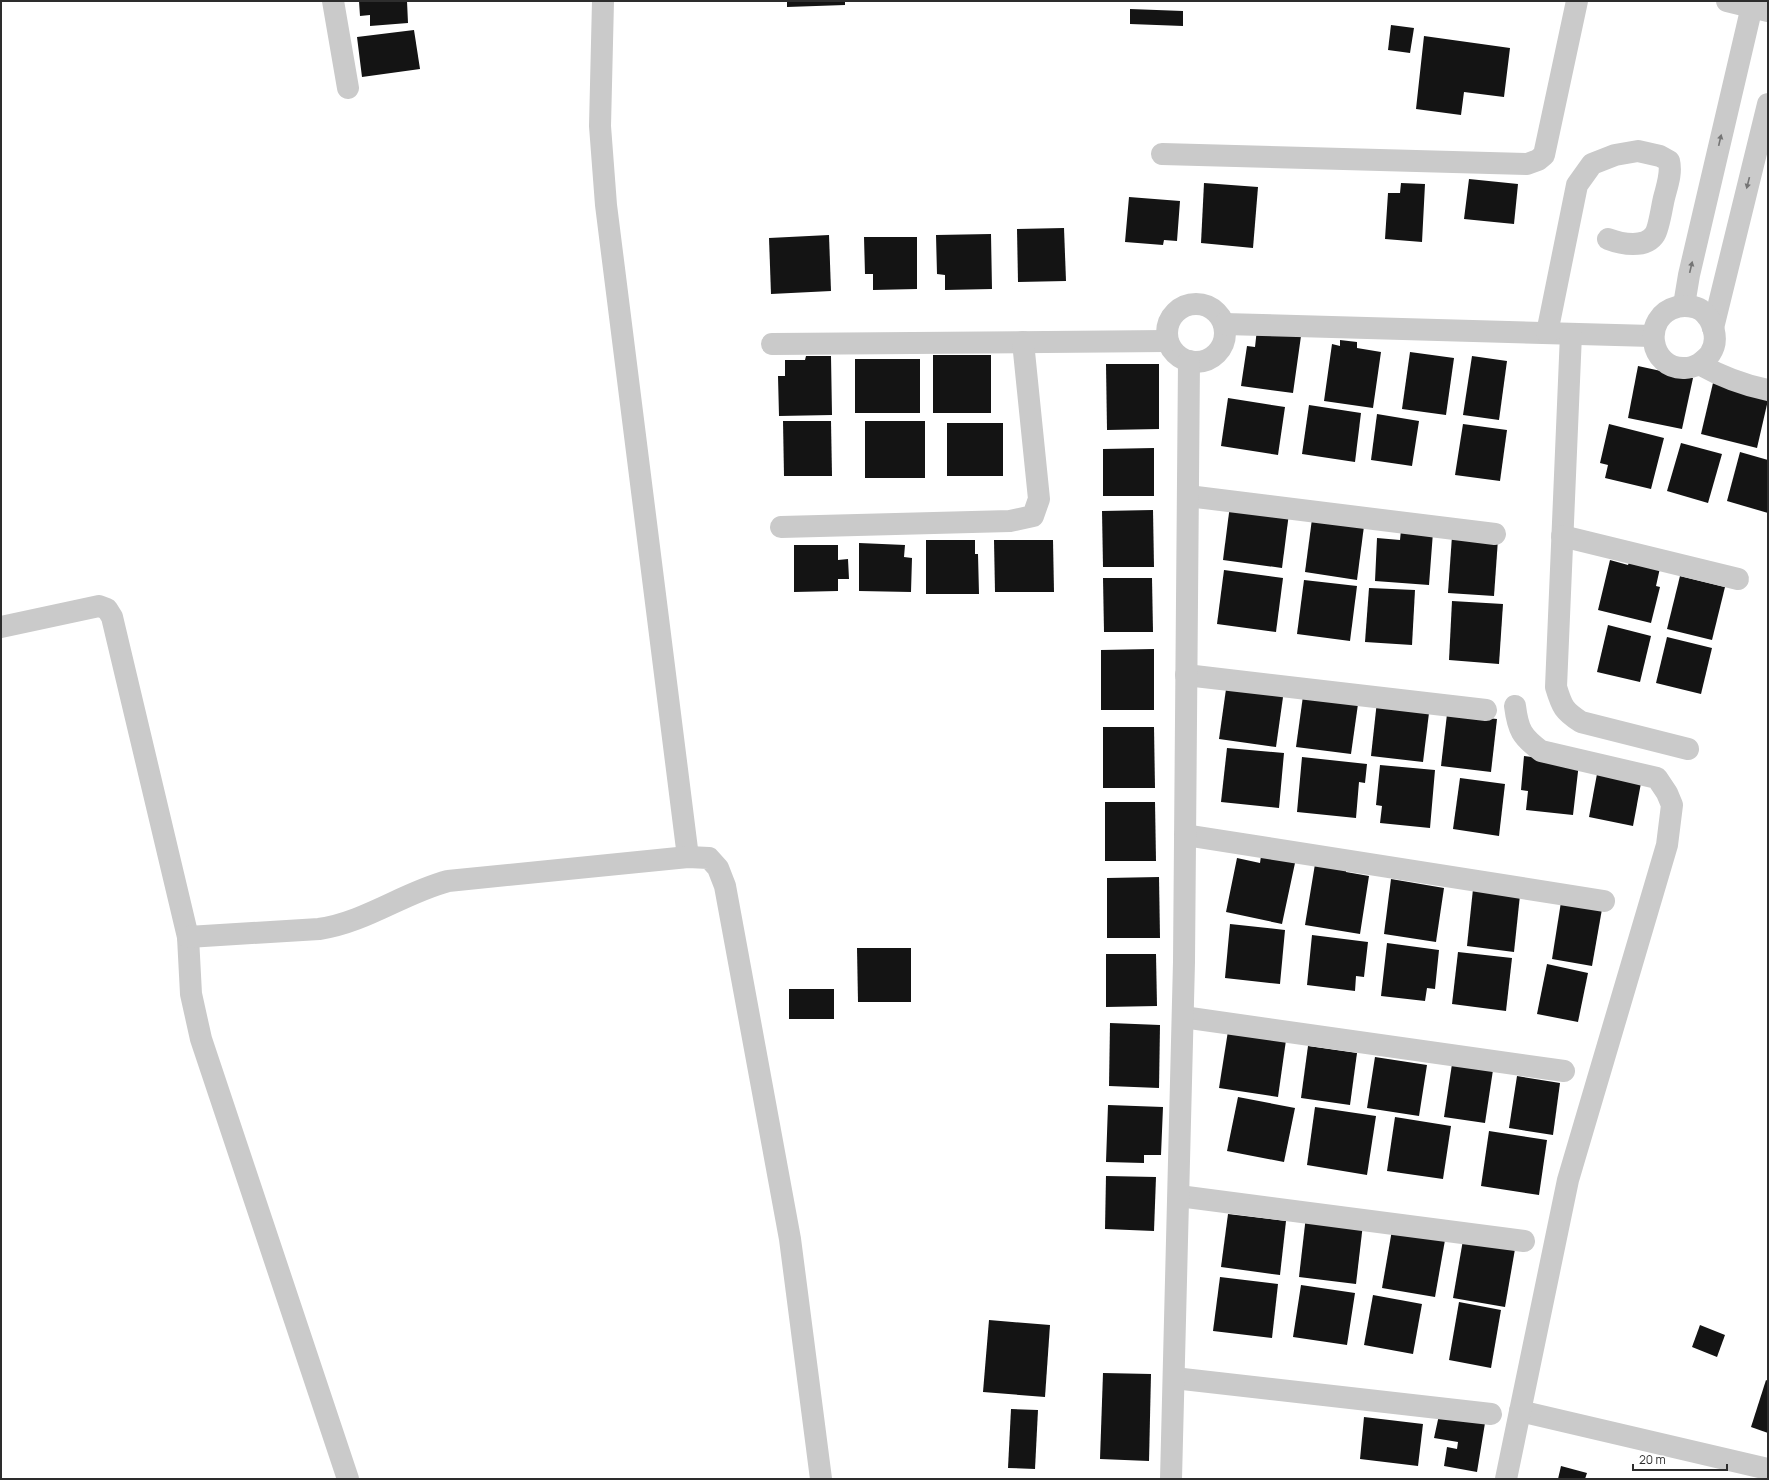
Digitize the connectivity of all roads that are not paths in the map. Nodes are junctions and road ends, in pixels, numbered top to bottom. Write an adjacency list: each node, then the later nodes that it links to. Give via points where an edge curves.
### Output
1 (332, 1): 6 (street)
2 (603, 1): 33 (street, via 600,126 606,204)
3 (1577, 1): 8 (street, via 1544,155 1538,160 1527,164)
4 (1726, 1): 5 (street)
5 (1760, 9): 10 (street, one-way to 5, via 1689,275)
6 (348, 88)
7 (1768, 104): 12 (street, one-way to 12)
8 (1162, 154)
9 (1608, 239): 13 (street, via 1636,244 1646,241 1655,234 1669,178 1669,161 1638,151 1615,155 1592,164 1577,184)
10 (1684, 305): 12 (street, via 1700,309 1711,321); 15 (street, via 1668,309 1657,321)
11 (1224, 324): 13 (street); 16 (street, via 1216,311 1202,304 1187,304 1174,312 1167,326); 19 (street, via 1224,339 1217,353 1204,361)
12 (1713, 328): 20 (street, via 1715,337 1711,353)
13 (1547, 333): 14 (street)
14 (1571, 334): 15 (street); 25 (street)
15 (1652, 336): 20 (street, via 1657,353 1668,364 1684,368)
16 (1167, 341): 17 (street); 19 (street, via 1176,354)
17 (1023, 342): 18 (street); 23 (street, via 1039,499 1033,516 1010,521)
18 (772, 344)
19 (1189, 361): 22 (street)
20 (1699, 364): 21 (street, via 1744,386)
21 (1768, 390)
22 (1188, 496): 24 (street); 28 (street)
23 (781, 527)
24 (1495, 534)
25 (1562, 536): 26 (street); 31 (street, via 1556,687 1567,713 1581,722)
26 (1738, 578)
27 (1, 626): 35 (street, via 99,606 108,609)
28 (1186, 675): 30 (street); 32 (street)
29 (1515, 706): 41 (street, via 1517,722 1526,740 1541,751 1657,778 1667,792 1672,806 1667,845 1568,1180)
30 (1486, 710)
31 (1688, 749)
32 (1185, 835): 34 (street); 36 (street)
33 (688, 857): 35 (street, via 448,881 418,890 354,921 338,926); 45 (street, via 709,858 718,868 725,886 790,1239)
34 (1604, 901)
35 (188, 937): 44 (street, via 191,994 201,1039)
36 (1183, 1017): 37 (street); 38 (street)
37 (1564, 1071)
38 (1179, 1196): 39 (street); 40 (street)
39 (1524, 1241)
40 (1174, 1378): 42 (street); 46 (street)
41 (1520, 1411): 43 (street); 47 (street)
42 (1491, 1414)
43 (1768, 1469)
44 (348, 1479)
45 (821, 1479)
46 (1171, 1479)
47 (1506, 1479)

